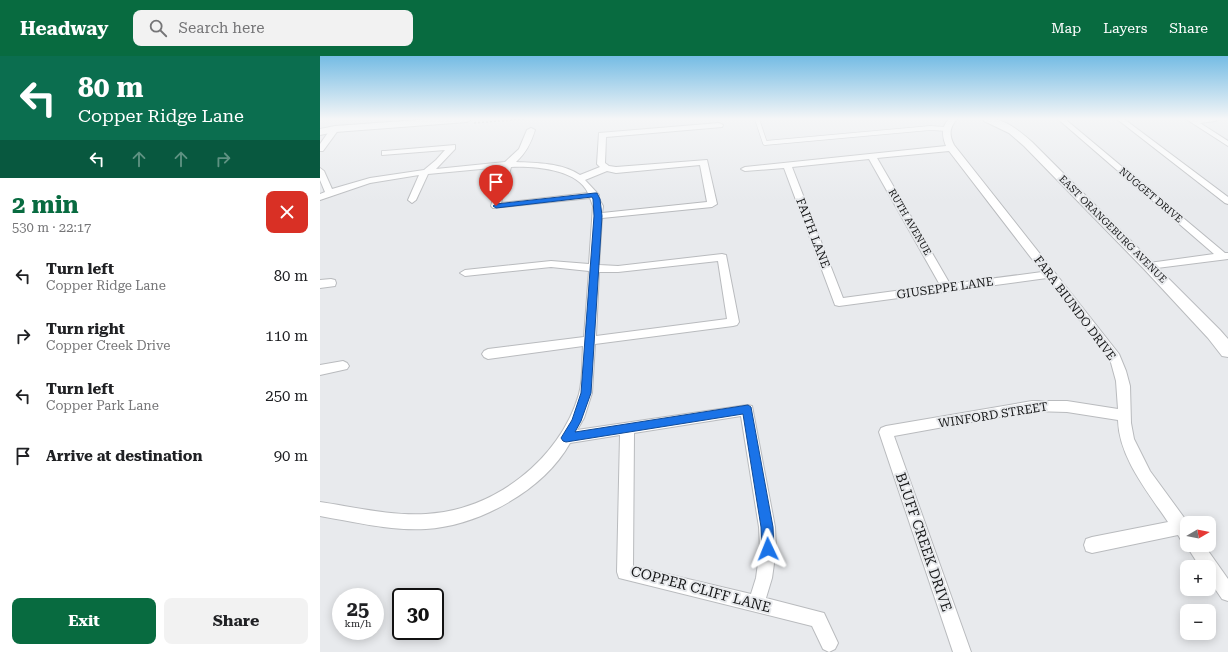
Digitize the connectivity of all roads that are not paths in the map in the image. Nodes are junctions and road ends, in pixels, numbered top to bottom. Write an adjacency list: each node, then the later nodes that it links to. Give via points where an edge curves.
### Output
1 (525, 147): 9 (street)
2 (602, 147): 11 (street, via 601,164)
3 (1031, 147): 23 (street, EAST ORANGEBURG AVENUE)
4 (1093, 147): 22 (street, NUGGET DRIVE)
5 (1157, 147): 20 (street)
6 (952, 148): 8 (street); 26 (street, FARA BIUNDO DRIVE)
7 (385, 153): 14 (street, via 452,147 439,162)
8 (872, 157): 10 (street); 29 (street, RUTH AVENUE)
9 (507, 164): 14 (street); 15 (street, via 552,168); 17 (street, via 496,206)
10 (787, 165): 12 (street); 30 (street, FAITH LANE)
11 (606, 168): 15 (street); 21 (street, via 616,170 704,162 712,204)
12 (745, 169)
13 (320, 171): 16 (street)
14 (425, 172): 16 (street, via 373,179); 19 (street)
15 (579, 179): 17 (street)
16 (330, 192): 18 (street)
17 (595, 195): 21 (street)
18 (320, 197)
19 (412, 200)
20 (1228, 201)
21 (598, 216): 24 (street)
22 (1225, 256): 23 (street)
23 (1149, 266): 32 (street, EAST ORANGEBURG AVENUE)
24 (594, 268): 25 (street, via 551,264); 31 (street); 31 (street, via 618,269 722,257 733,322)
25 (465, 273)
26 (1050, 274): 29 (street, GIUSEPPE LANE); 36 (street, FARA BIUNDO DRIVE, via 1115,357 1123,380)
27 (331, 283): 28 (street)
28 (320, 284)
29 (947, 288): 30 (street, GIUSEPPE LANE)
30 (839, 302)
31 (590, 341): 33 (street); 39 (street, via 586,393 576,421)
32 (1228, 351)
33 (488, 354)
34 (343, 366): 35 (street)
35 (320, 370)
36 (1124, 416): 38 (street, WINFORD STREET, via 1088,408 1032,406); 41 (street, FARA BIUNDO DRIVE, via 1127,438 1134,455)
37 (627, 428): 39 (street); 46 (street, COPPER CLIFF LANE, via 625,572); 46 (street, via 748,410 767,527 768,549 764,578)
38 (886, 432): 48 (street, BLUFF CREEK DRIVE)
39 (566, 438): 40 (street, via 554,455 527,482 489,505 452,518 410,522)
40 (320, 509)
41 (1180, 525)
42 (1180, 532): 43 (street)
43 (1092, 545)
44 (1199, 552): 45 (street)
45 (1228, 593)
46 (756, 604): 47 (street, COPPER CLIFF LANE, via 818,619)
47 (829, 643)
48 (962, 652)

